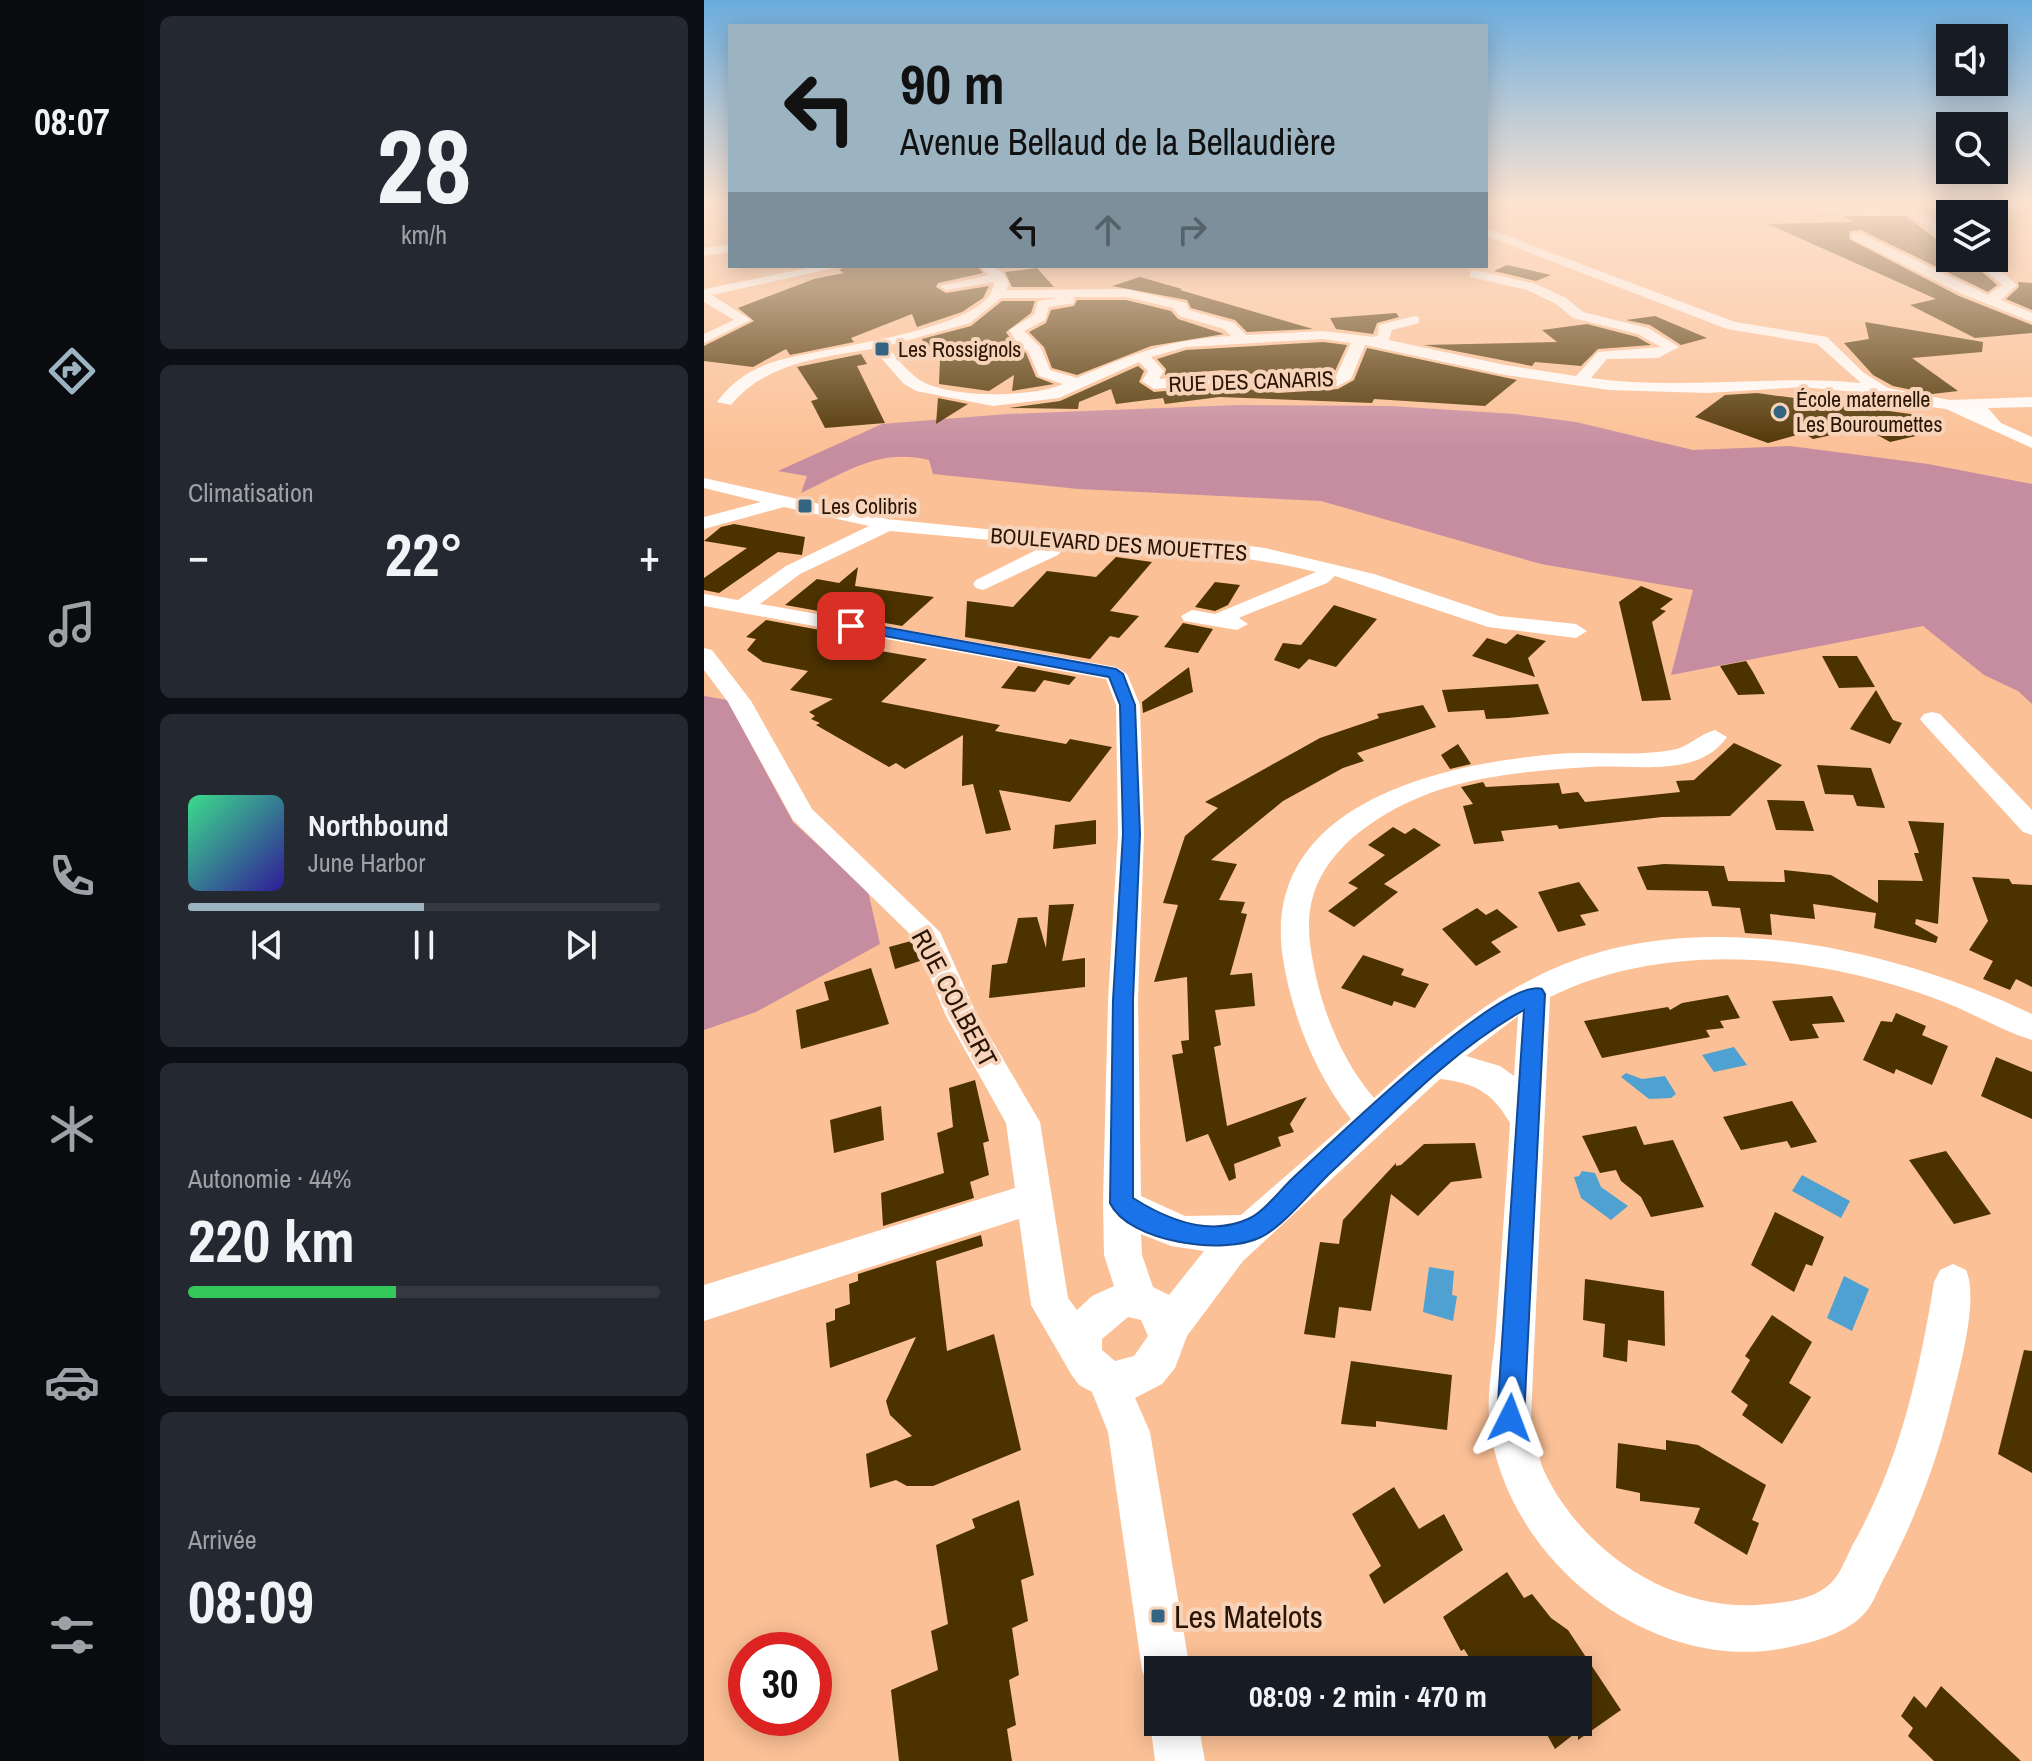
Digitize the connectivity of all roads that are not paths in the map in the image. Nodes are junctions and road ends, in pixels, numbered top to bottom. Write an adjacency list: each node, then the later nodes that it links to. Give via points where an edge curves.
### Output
1 (724, 288): 8 (street)
2 (997, 288): 19 (street, via 979,312 951,325)
3 (1020, 288): 9 (street)
4 (1534, 288): 21 (street, via 1578,315 1643,331 1672,347 1658,354 1598,352)
5 (1633, 288): 23 (street, via 1732,326 1822,340)
6 (1964, 288): 10 (street)
7 (2007, 288): 10 (street)
8 (704, 294): 13 (street)
9 (1085, 295): 17 (street, via 1126,293 1181,306 1184,313 1229,326); 22 (street, via 1043,304 1040,317 1016,330 1034,348 1044,373)
10 (1986, 299): 12 (street)
11 (761, 317): 13 (street)
12 (2032, 318)
13 (744, 320): 16 (street)
14 (1414, 320): 18 (street, via 1384,328 1386,336)
15 (1360, 338): 17 (street); 18 (street); 20 (street, RUE DES CANARIS, via 1338,381 1278,385 1223,378 1154,384 1150,381 1156,371)
16 (706, 339)
17 (1243, 339): 20 (street, via 1186,343)
18 (1377, 342): 21 (street, via 1480,366)
19 (877, 344): 22 (street, via 910,381 939,393 1020,401); 25 (street, via 765,370 731,390)
20 (1141, 355): 22 (street)
21 (1580, 381): 23 (street, via 1680,388)
22 (1078, 384)
23 (1858, 384): 24 (street); 24 (street)
24 (1910, 398): 27 (street)
25 (725, 402)
26 (2032, 402): 28 (street)
27 (1950, 405): 28 (street); 29 (street)
28 (1977, 405): 29 (street)
29 (1995, 427): 30 (street)
30 (2032, 443)
31 (704, 483): 32 (street, BOULEVARD DES MOUETTES)
32 (782, 501): 33 (street); 34 (street, BOULEVARD DES MOUETTES)
33 (704, 523)
34 (887, 525): 35 (street, BOULEVARD DES MOUETTES); 41 (street, via 793,570)
35 (1061, 540): 36 (street, BOULEVARD DES MOUETTES, via 1193,545); 38 (street, via 1051,551)
36 (1331, 569): 43 (street, via 1320,579); 45 (street, BOULEVARD DES MOUETTES, via 1496,622)
37 (961, 580): 38 (street)
38 (983, 584): 39 (street)
39 (1009, 588)
40 (704, 600): 41 (street)
41 (743, 606): 56 (street, via 1116,674 1128,705 1131,834)
42 (1192, 616): 43 (street)
43 (1218, 621): 44 (street)
44 (1246, 625)
45 (1576, 631)
46 (704, 655): 55 (street, RUE COLBERT, via 739,701 802,814 925,932 962,1016 1023,1122)
47 (1932, 719): 49 (street)
48 (1715, 737): 54 (street, via 1680,757 1591,759 1420,784 1381,802 1306,870 1293,918 1301,986 1346,1092)
49 (2032, 826)
50 (1535, 994): 51 (street, via 1565,976 1616,959 1757,947 1874,966); 52 (street); 53 (street)
51 (2032, 1028)
52 (1431, 1065): 53 (street, via 1475,1070 1507,1086); 54 (street)
53 (1526, 1119): 58 (street, via 1510,1418 1529,1486 1568,1543 1610,1586 1673,1619 1747,1631 1799,1622 1846,1601 1887,1532 1933,1399)
54 (1373, 1121): 57 (street)
55 (1034, 1198): 59 (street); 61 (street, RUE COLBERT, via 1050,1305)
56 (1121, 1203): 57 (street, via 1156,1226 1203,1237); 60 (street, via 1123,1255)
57 (1255, 1229): 60 (street, via 1215,1266)
58 (1953, 1282)
59 (704, 1303)
60 (1141, 1310): 61 (street, via 1162,1355); 61 (street, via 1088,1324)
61 (1111, 1368): 62 (street, RUE COLBERT, via 1129,1432)
62 (1164, 1656)
63 (1176, 1736): 64 (street)
64 (1180, 1761)

